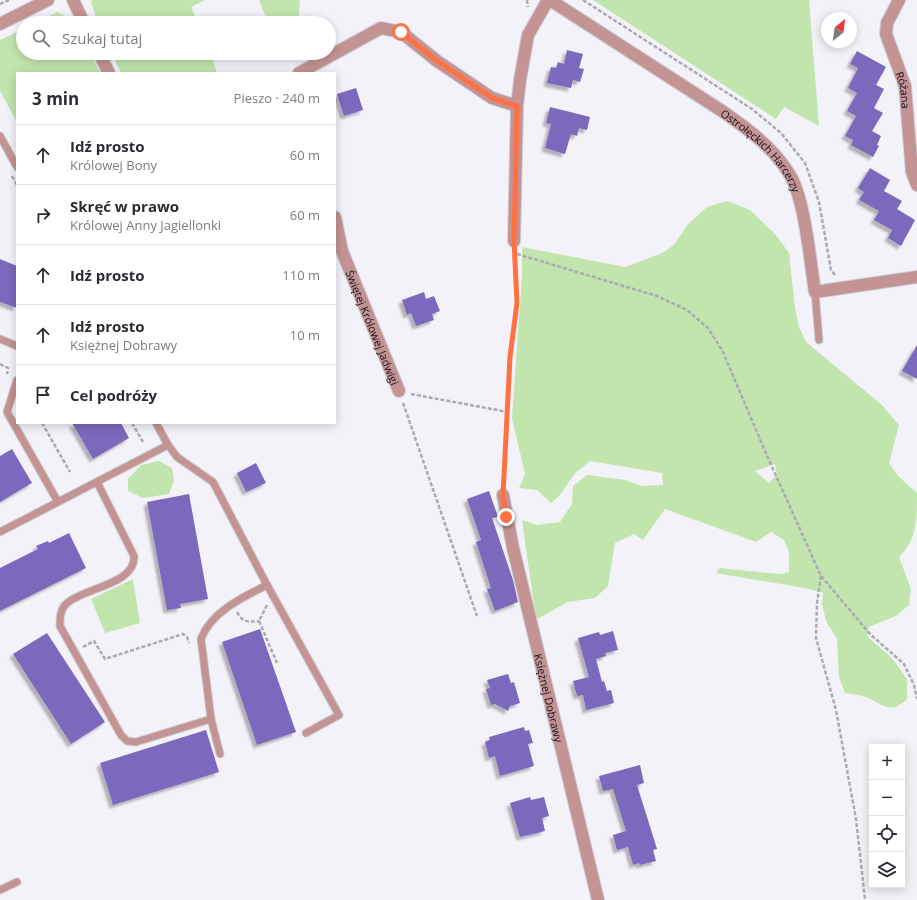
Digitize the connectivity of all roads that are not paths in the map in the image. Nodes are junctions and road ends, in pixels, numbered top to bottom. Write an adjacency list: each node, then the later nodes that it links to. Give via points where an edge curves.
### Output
1 (48, 0): 6 (street)
2 (73, 0): 5 (street)
3 (549, 0): 12 (street, via 528,35); 19 (street, Ostrołęckich Harcerzy, via 722,111 771,149 791,176 801,206)
4 (898, 0): 15 (street, Różana, via 887,23 886,34 905,86 912,172)
5 (81, 16)
6 (0, 24)
7 (336, 53): 12 (street, via 381,28 401,32 437,61 492,98)
8 (102, 60): 10 (street)
9 (324, 60): 11 (street)
10 (108, 72)
11 (303, 72)
12 (517, 106): 17 (street)
13 (0, 136): 14 (lane)
14 (16, 165)
15 (917, 186)
16 (336, 222): 24 (street, Świętej Królowej Jadwigi, via 342,251)
17 (514, 241)
18 (917, 277): 19 (street)
19 (815, 292): 21 (lane)
20 (0, 339): 22 (lane)
21 (819, 340)
22 (16, 346)
23 (16, 383): 29 (lane, via 7,412)
24 (399, 391)
25 (157, 424): 26 (lane)
26 (168, 445): 27 (lane); 31 (lane, via 178,457 213,482)
27 (97, 482): 29 (lane); 32 (lane, via 134,556 134,562 128,573 67,604 60,617 60,626 121,735 127,741 136,742)
28 (503, 495): 37 (street, Księżnej Dobrawy, via 513,548)
29 (58, 502): 30 (lane)
30 (0, 532)
31 (267, 585): 32 (lane, via 233,603 206,630 201,639); 33 (lane, via 339,715)
32 (211, 719): 34 (lane)
33 (306, 733)
34 (220, 754)
35 (17, 882): 36 (lane)
36 (0, 890)
37 (598, 900)

